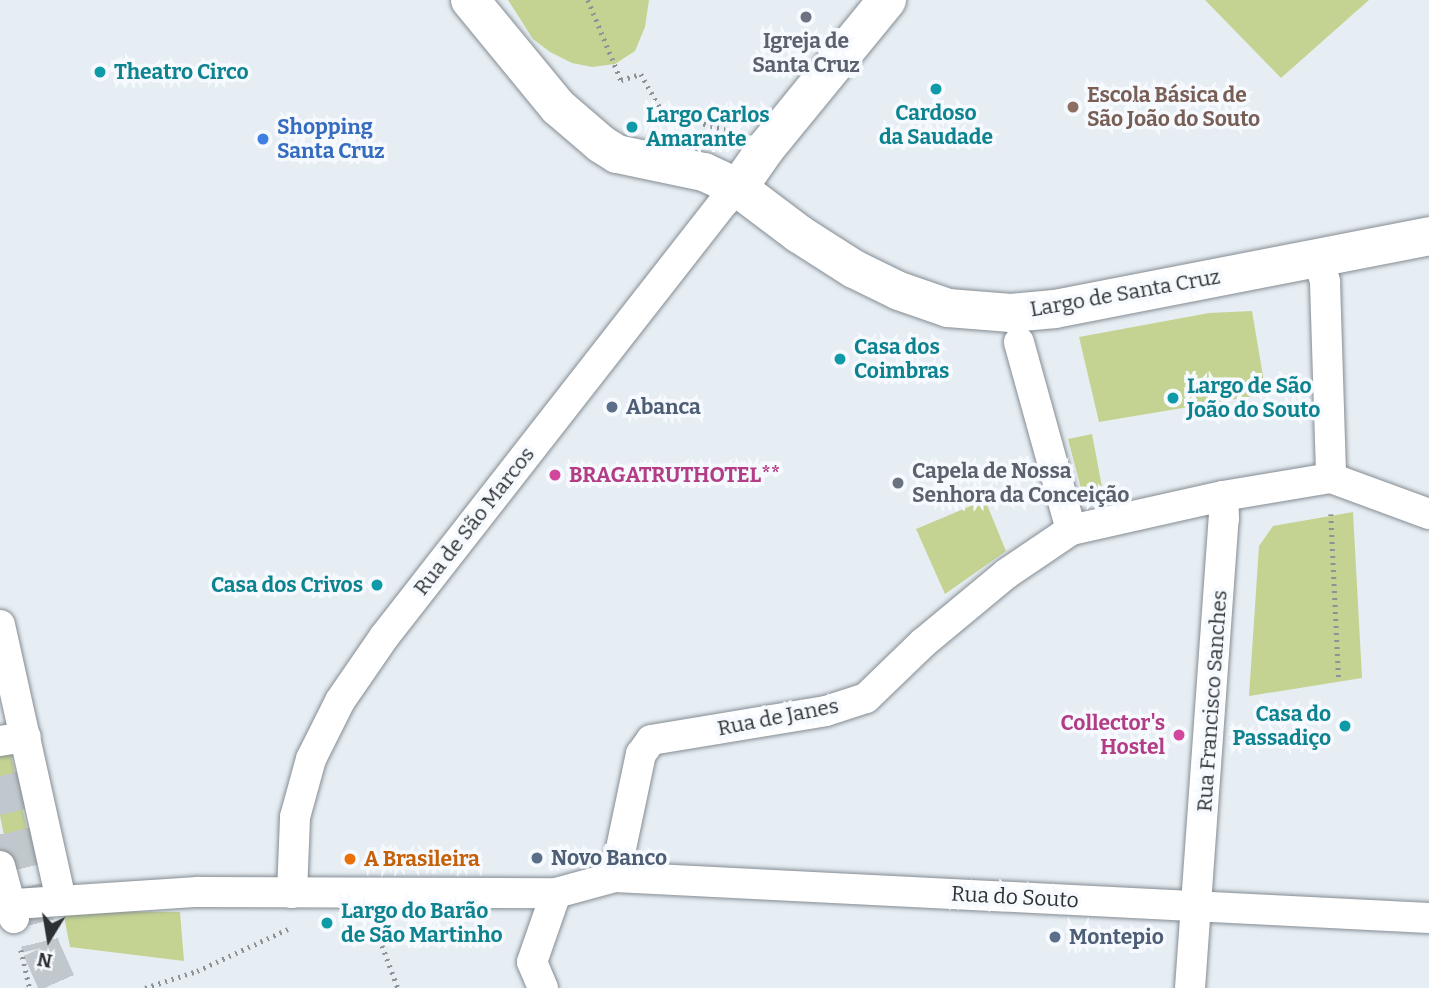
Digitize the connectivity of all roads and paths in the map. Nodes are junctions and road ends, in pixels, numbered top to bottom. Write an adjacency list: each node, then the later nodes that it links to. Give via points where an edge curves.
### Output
1 (470, 0): 5 (street, via 558,107 601,144 628,158 704,172)
2 (588, 0): 4 (path, via 621,80 642,74 663,113)
3 (887, 0): 5 (street)
4 (741, 134)
5 (738, 188): 7 (street, Largo de Santa Cruz, via 854,269 948,308 1011,313 1055,309); 18 (street, Rua de São Marcos, via 392,626 340,701 311,759 295,817)
6 (1429, 236): 7 (street, Largo de Santa Cruz)
7 (1318, 257): 9 (street, via 1325,282)
8 (1019, 342): 12 (street)
9 (1320, 479): 10 (street); 11 (street); 14 (path)
10 (1223, 496): 12 (street); 21 (street, Rua Francisco Sanches)
11 (1429, 514)
12 (1082, 527): 17 (street, Rua de Janes, via 1006,574 866,698 826,711 651,740 641,754)
13 (0, 625): 15 (street)
14 (1339, 681)
15 (13, 739): 20 (street)
16 (0, 866): 22 (street)
17 (608, 878): 19 (street); 21 (street, Rua do Souto)
18 (292, 893): 19 (street); 20 (street, via 198,892)
19 (556, 893): 28 (street, via 532,962)
20 (61, 900): 22 (street)
21 (1198, 907): 23 (street, Rua do Souto); 29 (street, Rua Francisco Sanches)
22 (9, 909)
23 (1429, 918)
24 (293, 927): 26 (path, via 197,971)
25 (381, 947): 27 (path)
26 (145, 988)
27 (398, 988)
28 (542, 988)
29 (1191, 988)

